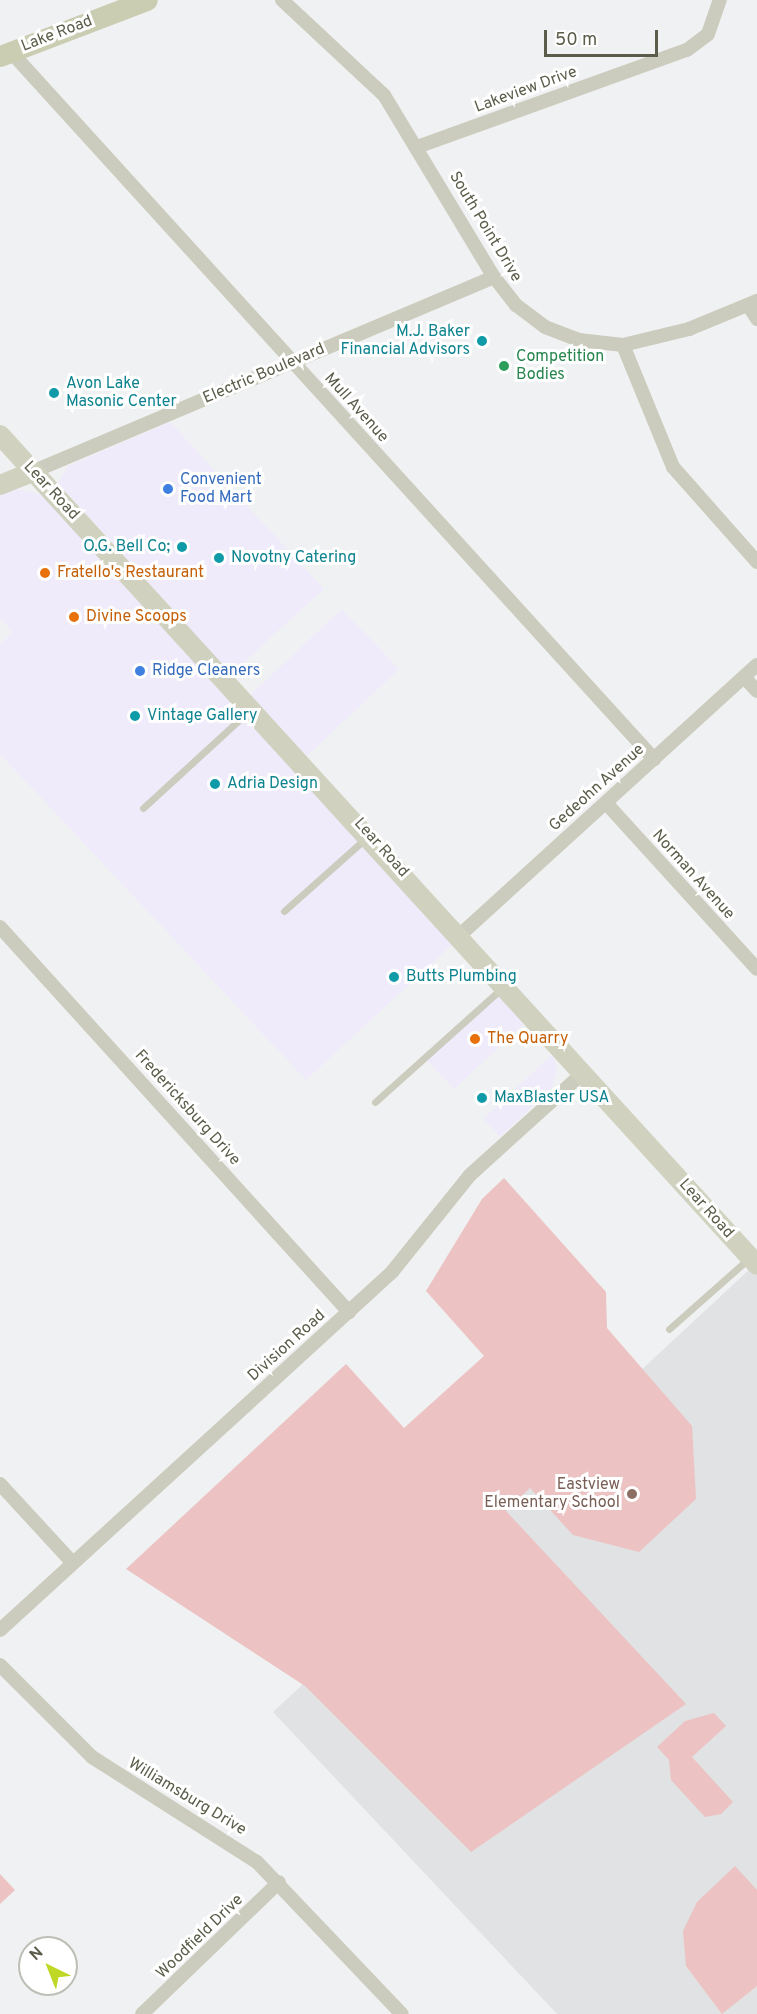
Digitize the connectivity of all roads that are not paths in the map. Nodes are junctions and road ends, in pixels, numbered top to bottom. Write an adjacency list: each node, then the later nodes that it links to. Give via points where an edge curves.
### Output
1 (147, 0): 4 (main road, Lake Road)
2 (282, 0): 6 (street, South Point Drive, via 370,79)
3 (720, 0): 6 (street, Lakeview Drive, via 708,34 687,50)
4 (116, 5): 5 (main road, Lake Road)
5 (6, 54): 11 (street, Mull Avenue)
6 (417, 147): 7 (street, South Point Drive)
7 (494, 277): 10 (street, South Point Drive, via 516,305 545,327 579,340); 11 (street, Electric Boulevard)
8 (753, 303): 9 (street); 10 (street, South Point Drive, via 689,329)
9 (757, 319)
10 (623, 345): 15 (street, via 673,466)
11 (292, 362): 13 (street, Electric Boulevard); 20 (street, Mull Avenue)
12 (0, 435): 13 (street, Lear Road)
13 (32, 472): 14 (street, Electric Boulevard); 19 (street, Lear Road)
14 (0, 486)
15 (757, 562)
16 (757, 665): 17 (street, Gedeohn Avenue)
17 (744, 677): 18 (street); 20 (street, Gedeohn Avenue)
18 (757, 691)
19 (252, 708): 22 (lane); 23 (street, Lear Road)
20 (654, 759): 21 (street, Gedeohn Avenue)
21 (606, 803): 26 (street, Gedeohn Avenue); 27 (street, Norman Avenue)
22 (143, 808)
23 (370, 835): 24 (lane); 26 (street, Lear Road)
24 (285, 911)
25 (0, 927): 32 (street, Fredericksburg Drive)
26 (460, 935): 28 (street, Lear Road)
27 (757, 969)
28 (505, 986): 29 (street, Lear Road); 30 (lane)
29 (583, 1073): 31 (street, Lear Road); 32 (street, Division Road, via 470,1176 407,1256)
30 (375, 1102)
31 (754, 1261): 33 (lane)
32 (349, 1312): 35 (street, Division Road)
33 (669, 1329)
34 (0, 1484): 35 (street)
35 (72, 1562): 36 (street, Division Road)
36 (0, 1630)
37 (0, 1665): 38 (street, Williamsburg Drive, via 92,1757 219,1833)
38 (279, 1882): 39 (street, Woodfield Drive); 40 (street, Williamsburg Drive)
39 (142, 2014)
40 (402, 2014)

